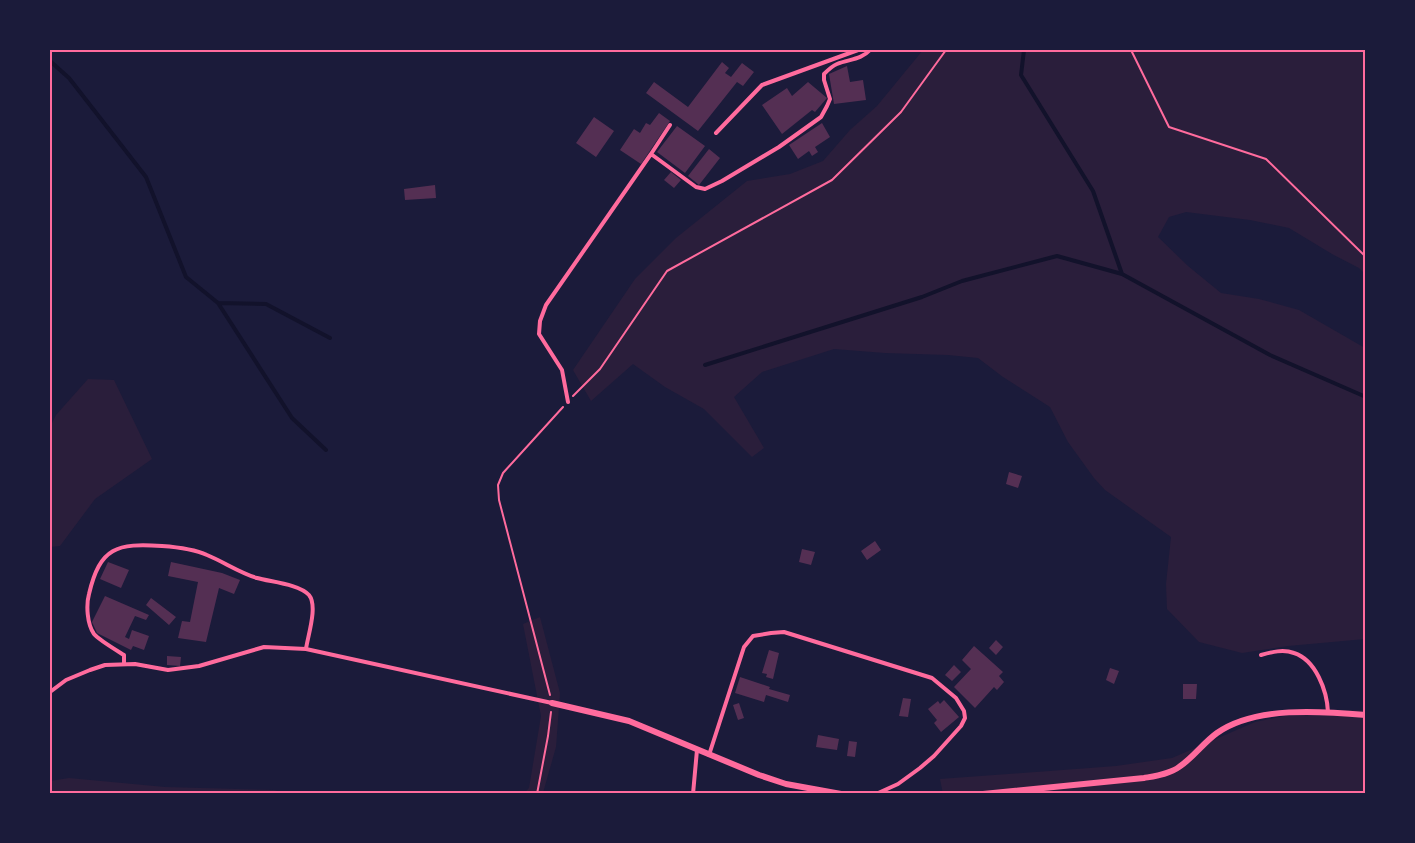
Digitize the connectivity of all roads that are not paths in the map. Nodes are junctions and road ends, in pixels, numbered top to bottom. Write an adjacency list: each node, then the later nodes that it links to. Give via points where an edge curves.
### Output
1 (858, 50): 4 (lane, via 762,85)
2 (870, 50): 5 (lane, via 857,59 834,65 824,74 830,99 821,117 722,181 705,189 696,187)
3 (670, 125): 5 (lane)
4 (716, 134)
5 (651, 154): 6 (lane, via 546,305 540,321 539,334 562,370)
6 (568, 402)
7 (306, 649): 9 (lane, via 264,647 200,666 168,670); 9 (lane, via 314,609 310,596 298,588 255,578 204,554 140,545 120,547 107,555 96,568 88,597 87,616 94,633 124,655); 11 (lane)
8 (1261, 655): 12 (lane, via 1293,652 1308,662 1328,701)
9 (124, 664): 10 (lane, via 90,670 66,680)
10 (50, 693)
11 (552, 703): 14 (street, via 629,721)
12 (1328, 712): 13 (street); 19 (street, via 1282,713 1244,720 1218,732 1178,769 1166,773)
13 (1365, 715)
14 (697, 750): 15 (street); 16 (lane)
15 (709, 755): 17 (street, via 786,784); 18 (lane, via 744,647 753,636 784,632 932,678 964,711 962,726 934,756 898,784)
16 (693, 794)
17 (841, 794)
18 (876, 794)
19 (983, 794)

